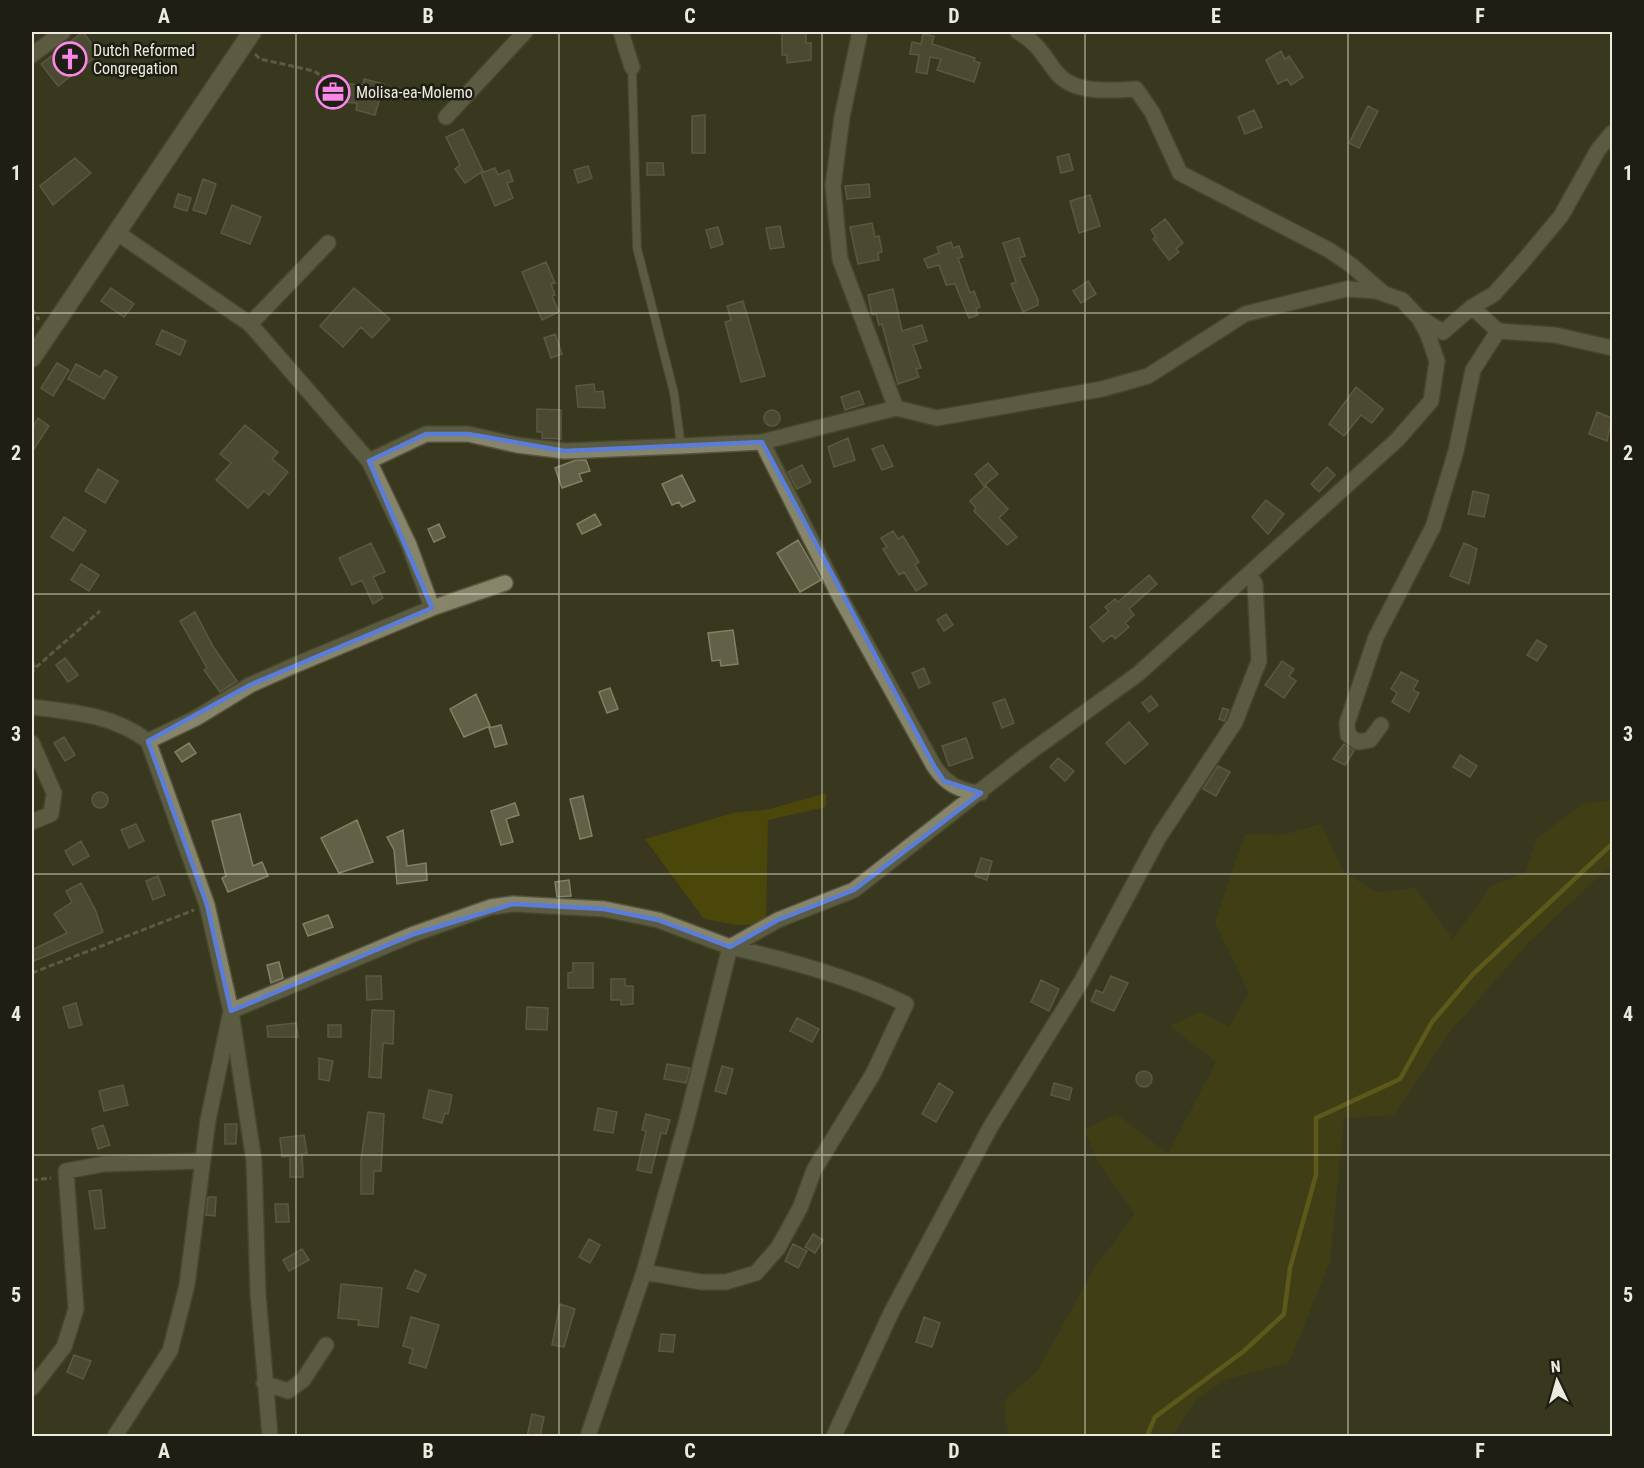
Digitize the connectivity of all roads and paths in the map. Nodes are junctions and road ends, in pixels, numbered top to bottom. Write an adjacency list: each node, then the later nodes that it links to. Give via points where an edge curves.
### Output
1 (63, 32): 7 (street)
2 (525, 32): 10 (street)
3 (621, 32): 8 (street)
4 (860, 32): 21 (street, via 842,117 833,186 840,259)
5 (1018, 32): 14 (street, via 1045,53 1065,80 1093,89 1136,89 1157,120 1180,173 1329,250)
6 (248, 38): 9 (path, via 260,59 314,71); 12 (main road)
7 (32, 55)
8 (632, 68): 23 (lane, via 637,248 674,393)
9 (324, 78)
10 (446, 117)
11 (1612, 133): 15 (street, via 1598,150 1561,216 1494,294)
12 (116, 232): 17 (street); 20 (main road)
13 (328, 243): 17 (street)
14 (1383, 294): 16 (street, via 1402,300); 21 (street, via 1346,289 1245,314 1148,376 1102,389 937,418)
15 (1473, 307): 16 (street, via 1443,332); 18 (street)
16 (1419, 318): 25 (street, via 1437,361 1431,401 1397,440)
17 (250, 324): 24 (street)
18 (1498, 331): 19 (street, via 1555,335); 33 (street, via 1473,370 1456,451 1433,527 1376,637 1347,723 1348,735 1358,742 1370,740)
19 (1612, 348)
20 (32, 358)
21 (896, 408): 22 (street)
22 (762, 442): 23 (street); 36 (street, via 839,595 934,766 944,781 965,791)
23 (681, 446): 24 (street, via 565,451 468,434 426,434)
24 (369, 461): 27 (street, via 409,545)
25 (1250, 575): 36 (street, via 1138,674 1026,755); 52 (street, via 1256,584 1258,661 1235,722 1160,837 1081,982 992,1126 892,1311)
26 (505, 583): 27 (street)
27 (432, 608): 34 (street, via 250,686)
28 (100, 611): 30 (path)
29 (32, 652): 30 (path)
30 (34, 669): 31 (path)
31 (32, 675)
32 (32, 707): 34 (street, via 108,720 129,727)
33 (1381, 725)
34 (148, 741): 38 (street)
35 (32, 744): 37 (street, via 54,793 51,814)
36 (981, 793): 39 (street, via 854,890 778,920)
37 (32, 822)
38 (207, 905): 40 (path); 41 (street)
39 (730, 947): 41 (street, via 658,920 604,909 513,904 490,907 414,934); 45 (street); 45 (street, via 779,958 906,1004 873,1074 814,1170 800,1208 778,1248 756,1273 718,1282)
40 (32, 973)
41 (231, 1011): 42 (street); 47 (street, via 254,1161)
42 (202, 1161): 43 (street, via 104,1164); 49 (street, via 187,1286 170,1351)
43 (66, 1171): 44 (path, via 48,1180); 48 (street, via 76,1309 64,1347)
44 (32, 1180)
45 (644, 1272): 51 (street)
46 (326, 1345): 47 (street, via 303,1380 288,1391)
47 (264, 1383): 50 (street)
48 (32, 1388)
49 (115, 1437)
50 (270, 1437)
51 (588, 1437)
52 (834, 1437)

